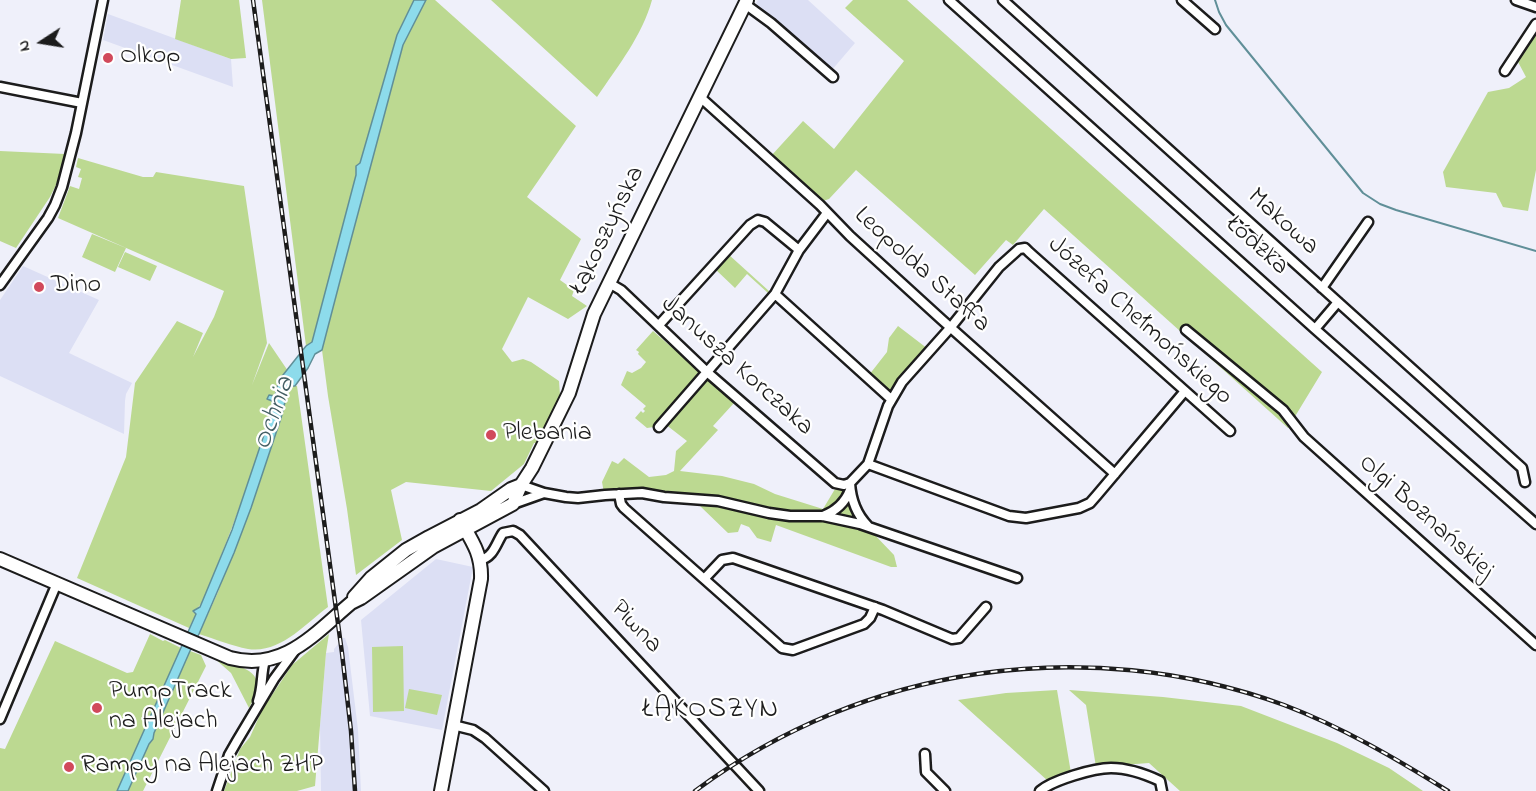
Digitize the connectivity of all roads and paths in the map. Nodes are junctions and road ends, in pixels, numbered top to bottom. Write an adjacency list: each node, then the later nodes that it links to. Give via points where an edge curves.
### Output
1 (103, 0): 14 (street)
2 (949, 0): 25 (street, Łódzka)
3 (1003, 0): 20 (street, Makowa)
4 (1182, 0): 9 (street)
5 (1516, 0): 7 (street)
6 (746, 2): 11 (street); 13 (street, Łąkoszyńska)
7 (1536, 7)
8 (1536, 24): 10 (street)
9 (1215, 29)
10 (1505, 71)
11 (833, 77)
12 (0, 87): 14 (street)
13 (700, 97): 15 (street, Leopolda Staffa); 18 (street, Łąkoszyńska)
14 (82, 103): 19 (street, via 68,168 55,205)
15 (827, 213): 17 (street); 24 (street, Leopolda Staffa)
16 (1368, 222): 20 (street)
17 (799, 250): 21 (street); 23 (street, via 758,220)
18 (609, 283): 23 (street, Janusza Korczaka); 35 (street, Łąkoszyńska, via 594,314 569,393)
19 (0, 285)
20 (1322, 288): 22 (street, Makowa)
21 (775, 294): 27 (street); 29 (street)
22 (1338, 302): 25 (street); 34 (street, Makowa, via 1522,468)
23 (659, 325): 27 (street, Janusza Korczaka)
24 (951, 327): 28 (street, Józefa Chełmońskiego, via 999,267 1025,248); 29 (street); 33 (street, Leopolda Staffa)
25 (1315, 329): 42 (street, Łódzka)
26 (1186, 330): 52 (street, Olgi Boznańskiej, via 1272,400 1304,437)
27 (707, 372): 30 (street); 36 (street, Janusza Korczaka, via 835,483)
28 (1185, 391): 31 (street, Józefa Chełmońskiego); 33 (street)
29 (891, 399): 32 (street)
30 (659, 427)
31 (1230, 431)
32 (868, 464): 33 (street, via 1009,516 1026,518 1086,505); 36 (street)
33 (1115, 474)
34 (1525, 482)
35 (521, 485): 37 (street); 39 (street, via 525,493); 40 (street, Łąkoszyńska); 43 (street, Łąkoszyńska)
36 (850, 487): 41 (street, via 846,500); 44 (street, via 857,512)
37 (544, 493): 38 (street, via 578,498); 39 (street)
38 (619, 494): 41 (street, via 718,501 789,516); 47 (street, via 624,508)
39 (534, 496): 40 (street)
40 (513, 504): 43 (street)
41 (823, 516): 44 (street)
42 (1536, 524)
43 (463, 525): 46 (street); 53 (street, via 429,537 400,555 371,578 351,603)
44 (870, 528): 48 (street)
45 (0, 559): 49 (street)
46 (480, 560): 60 (street, via 481,579); 65 (street, Piwna, via 493,552 503,533 513,531 520,535)
47 (705, 578): 50 (street, via 722,561 733,558); 50 (street, via 782,648 794,651 864,624)
48 (1017, 578)
49 (57, 583): 55 (street, via 230,658); 59 (street)
50 (874, 607): 51 (street, via 952,639 959,638)
51 (986, 607)
52 (1536, 645)
53 (298, 646): 54 (street); 56 (street)
54 (265, 660): 55 (street); 56 (street); 57 (street)
55 (247, 661): 57 (street)
56 (274, 679): 58 (street)
57 (262, 684): 58 (street)
58 (253, 713): 62 (street, via 229,755)
59 (0, 719)
60 (453, 725): 63 (street); 64 (street, via 485,738)
61 (925, 754): 66 (street, via 926,772)
62 (217, 791)
63 (441, 791)
64 (544, 791)
65 (759, 791)
66 (945, 791)
67 (1040, 791): 68 (street, via 1077,775 1110,768 1143,773 1160,781)
68 (1162, 791)

